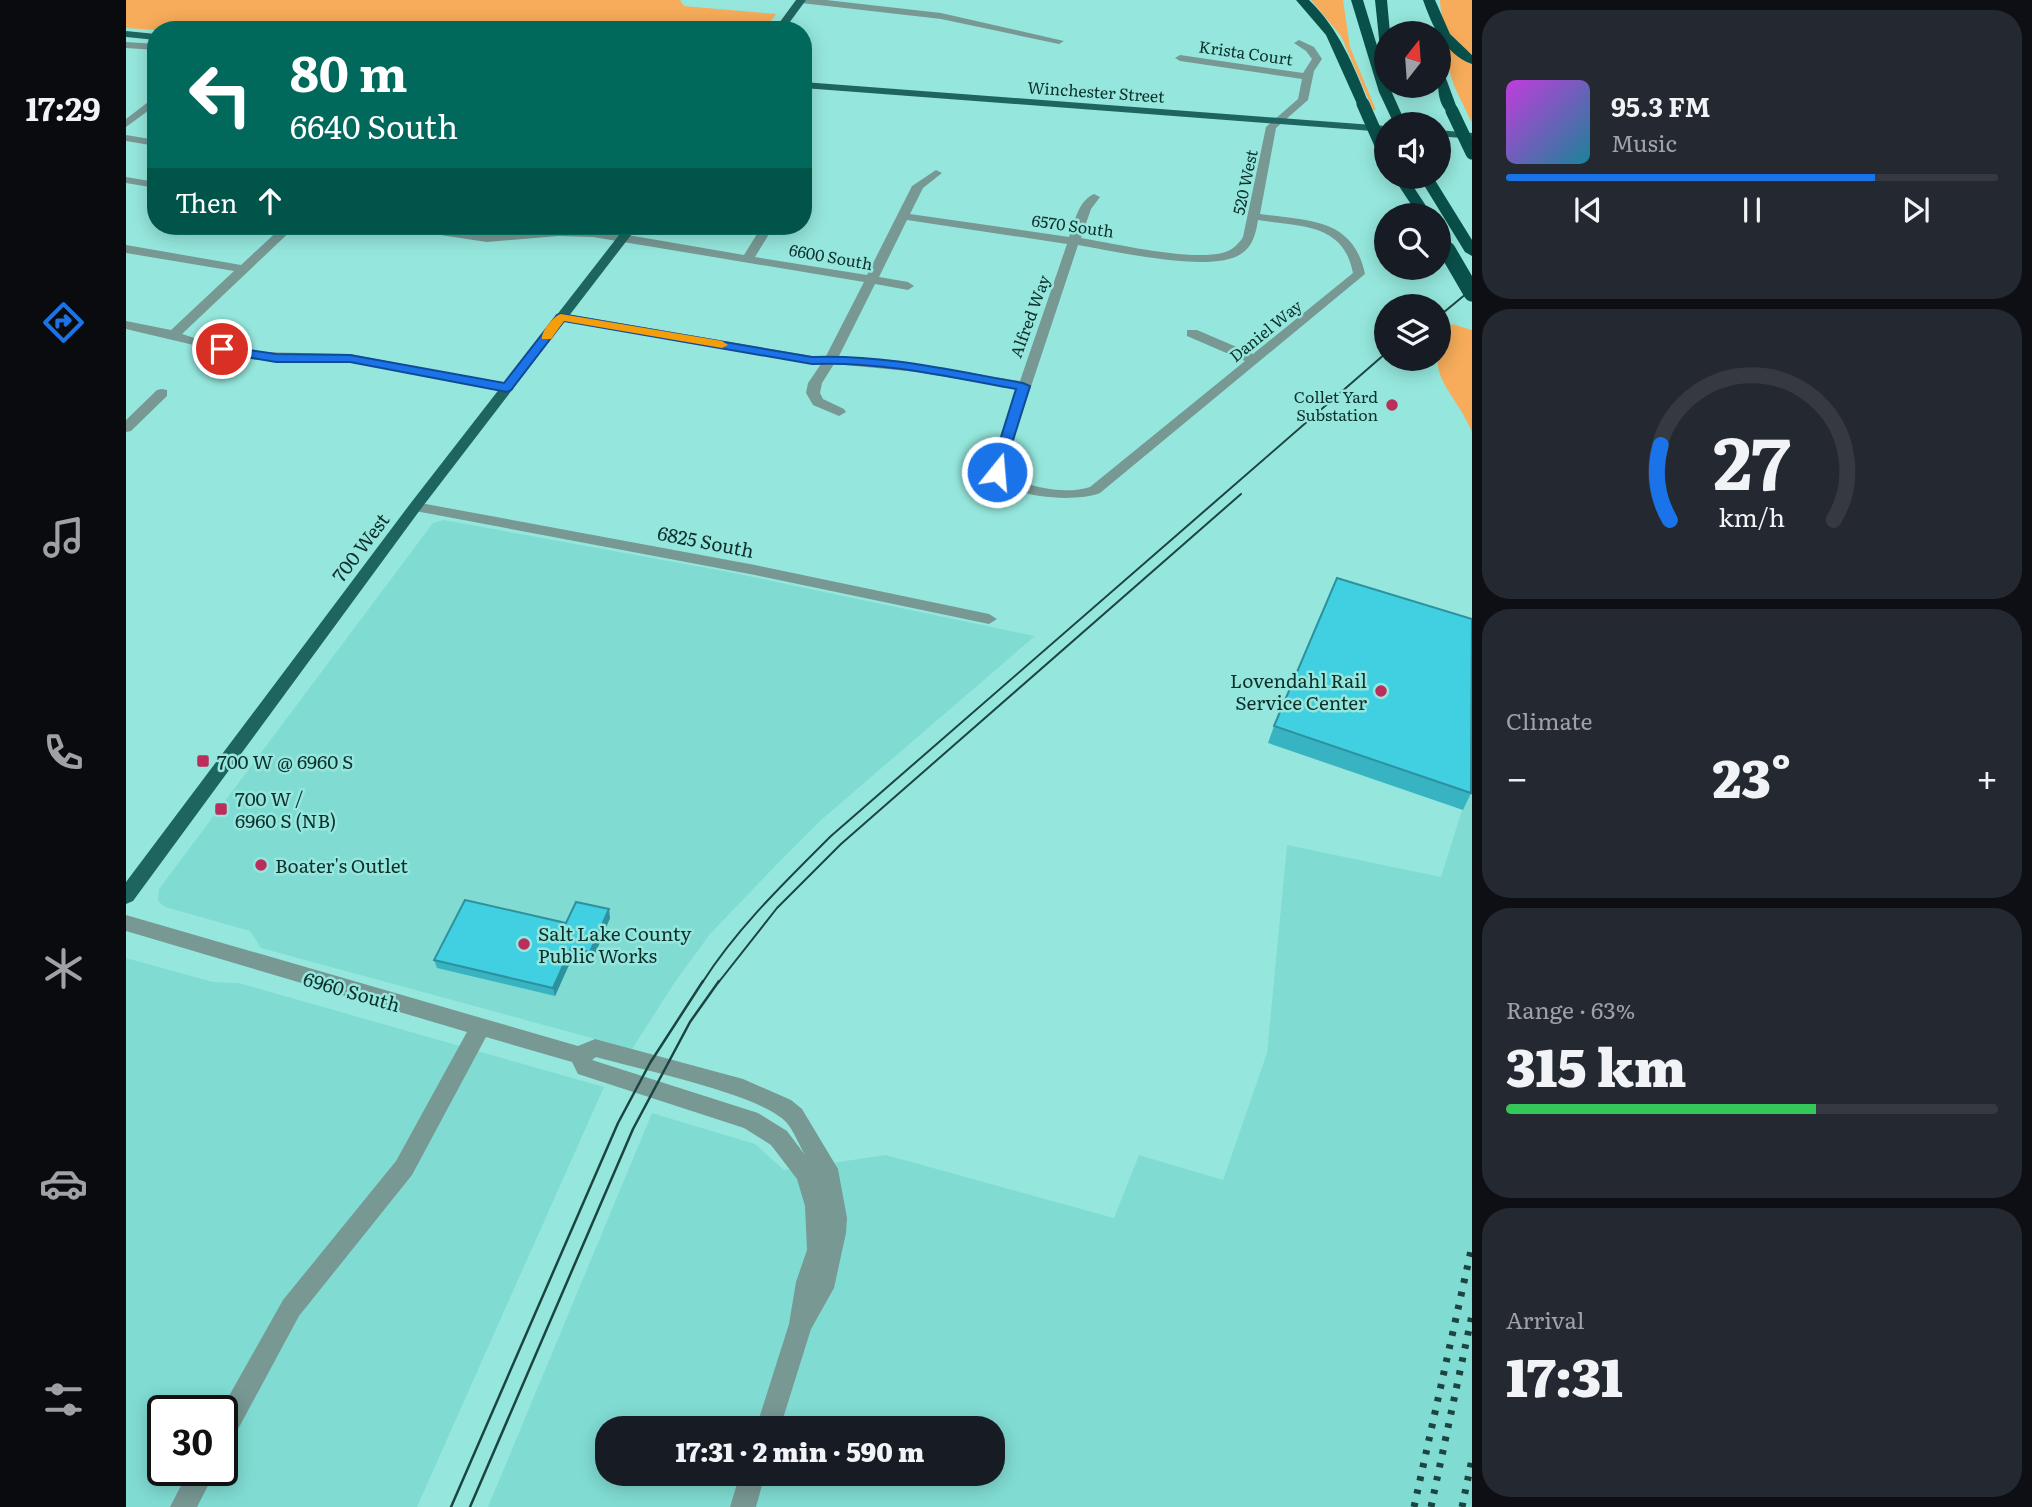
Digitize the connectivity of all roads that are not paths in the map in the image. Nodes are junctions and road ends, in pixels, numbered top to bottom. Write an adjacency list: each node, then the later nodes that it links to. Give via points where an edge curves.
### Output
1 (801, 0): 6 (main road); 11 (street, via 941,16)
2 (1302, 0): 27 (highway, bridge, via 1327,26 1344,55)
3 (1357, 0): 21 (highway)
4 (1381, 0): 7 (highway)
5 (1427, 0): 8 (highway); 16 (highway, via 1449,45)
6 (786, 21)
7 (1383, 21)
8 (1428, 21)
9 (126, 34): 10 (main road)
10 (147, 36)
11 (1059, 41)
12 (1299, 43): 17 (street, via 1317,59)
13 (126, 45): 14 (street)
14 (147, 46)
15 (1180, 58): 17 (street, Krista Court)
16 (1472, 60)
17 (1308, 77): 25 (street, 520 West, via 1303,100)
18 (812, 86): 25 (main road, Winchester Street)
19 (1397, 98): 21 (highway)
20 (1447, 98): 33 (highway, bridge)
21 (1397, 105): 23 (highway); 24 (highway)
22 (147, 106): 26 (street)
23 (1398, 112)
24 (1403, 112)
25 (1281, 121): 28 (main road, Winchester Street); 41 (street, 520 West, via 1271,127)
26 (126, 124)
27 (1374, 128)
28 (1374, 128)
29 (1451, 134): 30 (main road)
30 (1472, 136)
31 (126, 138): 32 (street)
32 (147, 142)
33 (1472, 153)
34 (936, 173): 40 (street, via 921,182)
35 (126, 180): 36 (street)
36 (147, 184)
37 (1433, 189): 52 (highway)
38 (1447, 189): 42 (highway)
39 (1094, 197): 49 (street, Alfred Way, via 1085,208)
40 (903, 216): 49 (street, 6570 South); 56 (street)
41 (1252, 216): 51 (street, 520 West, via 1245,244); 64 (street, Daniel Way, via 1329,229 1343,238 1359,271)
42 (1472, 230)
43 (280, 235): 55 (street)
44 (470, 235): 45 (street, 6600 South)
45 (522, 235)
46 (625, 235): 59 (main road, 700 West)
47 (641, 235): 54 (street, 6600 South)
48 (762, 235): 54 (street)
49 (1074, 242): 51 (street, 6570 South, via 1201,259); 65 (street, Alfred Way)
50 (126, 249): 55 (street)
51 (1237, 251)
52 (1472, 252)
53 (1451, 257): 58 (highway, bridge)
54 (748, 258): 56 (street, 6600 South)
55 (243, 270): 62 (street)
56 (872, 279): 57 (street, 6600 South); 63 (street)
57 (908, 286)
58 (1472, 293)
59 (561, 317): 63 (street); 66 (main road, 700 West)
60 (126, 325): 62 (street)
61 (1192, 333): 64 (street)
62 (173, 335): 66 (street, via 266,357 350,358)
63 (829, 360): 65 (street, via 876,362); 68 (street, via 813,393 818,402)
64 (1255, 360): 71 (street, Daniel Way)
65 (1023, 386): 71 (street, Alfred Way, via 997,464 998,475 1016,485)
66 (507, 388): 72 (main road, 700 West)
67 (162, 393): 69 (street)
68 (839, 412)
69 (133, 413): 70 (street)
70 (126, 428)
71 (1086, 496)
72 (415, 507): 73 (street, 6825 South); 74 (main road, 700 West)
73 (989, 619)
74 (126, 896)
75 (126, 923): 76 (street, 6960 South)
76 (480, 1028): 77 (street, 6960 South); 79 (street, via 404,1168 291,1308)
77 (579, 1055): 78 (street, 6960 South, via 585,1067 734,1114 779,1138 807,1174 819,1226); 78 (street, 6960 South, via 595,1048 743,1088 783,1107 801,1127 830,1176 836,1218 822,1288)
78 (801, 1324): 80 (street)
79 (238, 1404)
80 (772, 1416)
81 (194, 1486): 83 (street)
82 (749, 1486): 84 (street)
83 (183, 1507)
84 (743, 1507)

